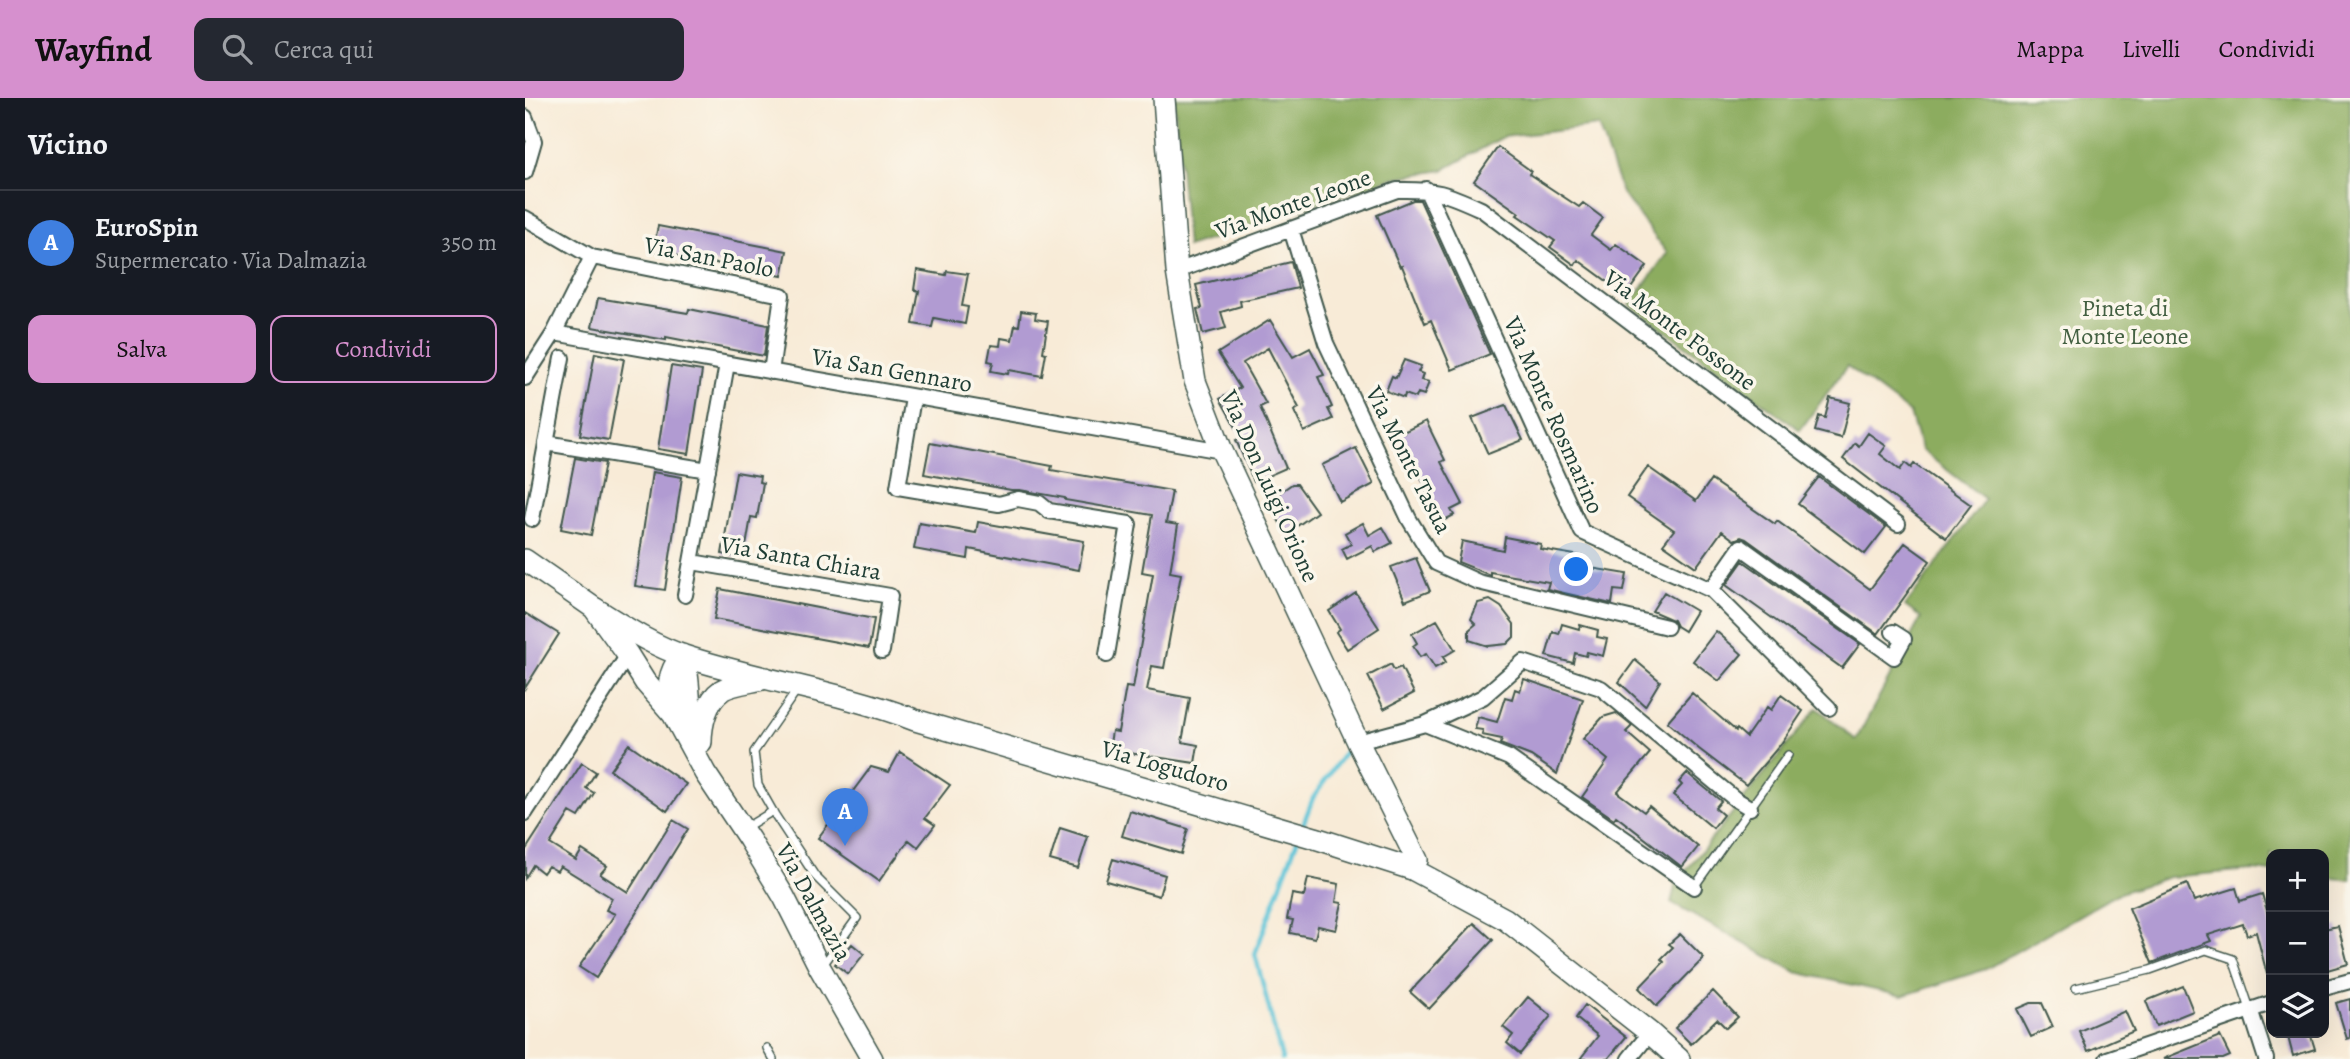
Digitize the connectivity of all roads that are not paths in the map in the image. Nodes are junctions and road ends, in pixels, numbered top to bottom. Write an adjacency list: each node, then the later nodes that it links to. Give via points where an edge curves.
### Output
1 (1164, 98): 8 (street, Via Don Luigi Orione)
2 (525, 117): 3 (street, via 534,141)
3 (525, 172)
4 (1426, 189): 6 (street, Via Monte Leone, via 1397,190); 19 (street, Via Monte Fossone, via 1481,209); 22 (street, Via Monte Rosmarino, via 1582,532)
5 (525, 218): 7 (street)
6 (1291, 229): 8 (street, Via Monte Leone); 25 (street, Via Monte Tasua, via 1326,343 1409,519 1436,563 1478,582)
7 (592, 257): 9 (street); 12 (street, Via San Paolo, via 782,295)
8 (1177, 271): 16 (street, Via Don Luigi Orione, via 1195,381)
9 (554, 333): 11 (street, Via San Gennaro); 13 (street)
10 (562, 358): 15 (street)
11 (727, 364): 12 (street, Via San Gennaro); 17 (street, Via Santa Chiara)
12 (771, 372): 14 (street, Via San Gennaro)
13 (525, 378)
14 (913, 397): 16 (street, Via San Gennaro); 30 (street, via 898,487 999,504 1018,499 1039,503 1049,511 1129,524)
15 (546, 443): 17 (street); 18 (street)
16 (1222, 451): 36 (street, Via Don Luigi Orione)
17 (708, 470): 20 (street, Via Santa Chiara)
18 (532, 519)
19 (1898, 524)
20 (692, 562): 23 (street, Via Santa Chiara); 27 (street, Via Santa Chiara, via 890,596)
21 (527, 566): 24 (street, Via Dalmazia)
22 (1711, 590): 26 (street, via 1741,547 1894,657 1904,639); 33 (street, Via Monte Rosmarino)
23 (685, 595)
24 (594, 608): 28 (street, Via Dalmazia); 29 (street, Via Logudoro, via 643,639)
25 (1667, 627)
26 (1893, 632)
27 (882, 651)
28 (628, 655): 34 (street, Via Dalmazia); 42 (street)
29 (682, 655): 31 (street, Via Logudoro); 34 (street, Via Dalmazia, via 670,678); 37 (street, Via Dalmazia, via 688,674 691,726)
30 (1107, 655)
31 (768, 678): 32 (street, Via Logudoro); 37 (street, Via Dalmazia, via 722,690 711,701 701,728)
32 (800, 685): 41 (lane, via 754,752 758,785); 44 (street, Via Logudoro)
33 (1829, 708)
34 (673, 714): 39 (street, Via Dalmazia)
35 (1425, 724): 36 (street); 40 (street, via 1483,697 1523,662 1601,688); 45 (street, via 1509,758)
36 (1358, 742): 44 (street, Via Don Luigi Orione, via 1416,860)
37 (702, 748): 39 (street, Via Dalmazia)
38 (1788, 755): 40 (lane)
39 (705, 773): 43 (street, Via Dalmazia)
40 (1750, 808): 45 (lane)
41 (773, 811): 43 (lane); 46 (lane, via 815,876 857,918)
42 (525, 813)
43 (743, 829): 46 (street, Via Dalmazia)
44 (1412, 869): 52 (street, Via Logudoro, via 1506,919)
45 (1694, 887)
46 (820, 968): 55 (street, Via Dalmazia)
47 (2350, 981): 48 (street)
48 (2329, 987)
49 (2076, 988): 51 (lane, via 2206,950 2233,959)
50 (2266, 1004): 51 (street)
51 (2250, 1009): 58 (street); 59 (street)
52 (1650, 1033): 56 (street); 57 (street, Via Logudoro)
53 (767, 1048): 54 (lane)
54 (773, 1059)
55 (872, 1059)
56 (1629, 1059)
57 (1679, 1059)
58 (2107, 1059)
59 (2266, 1059)

